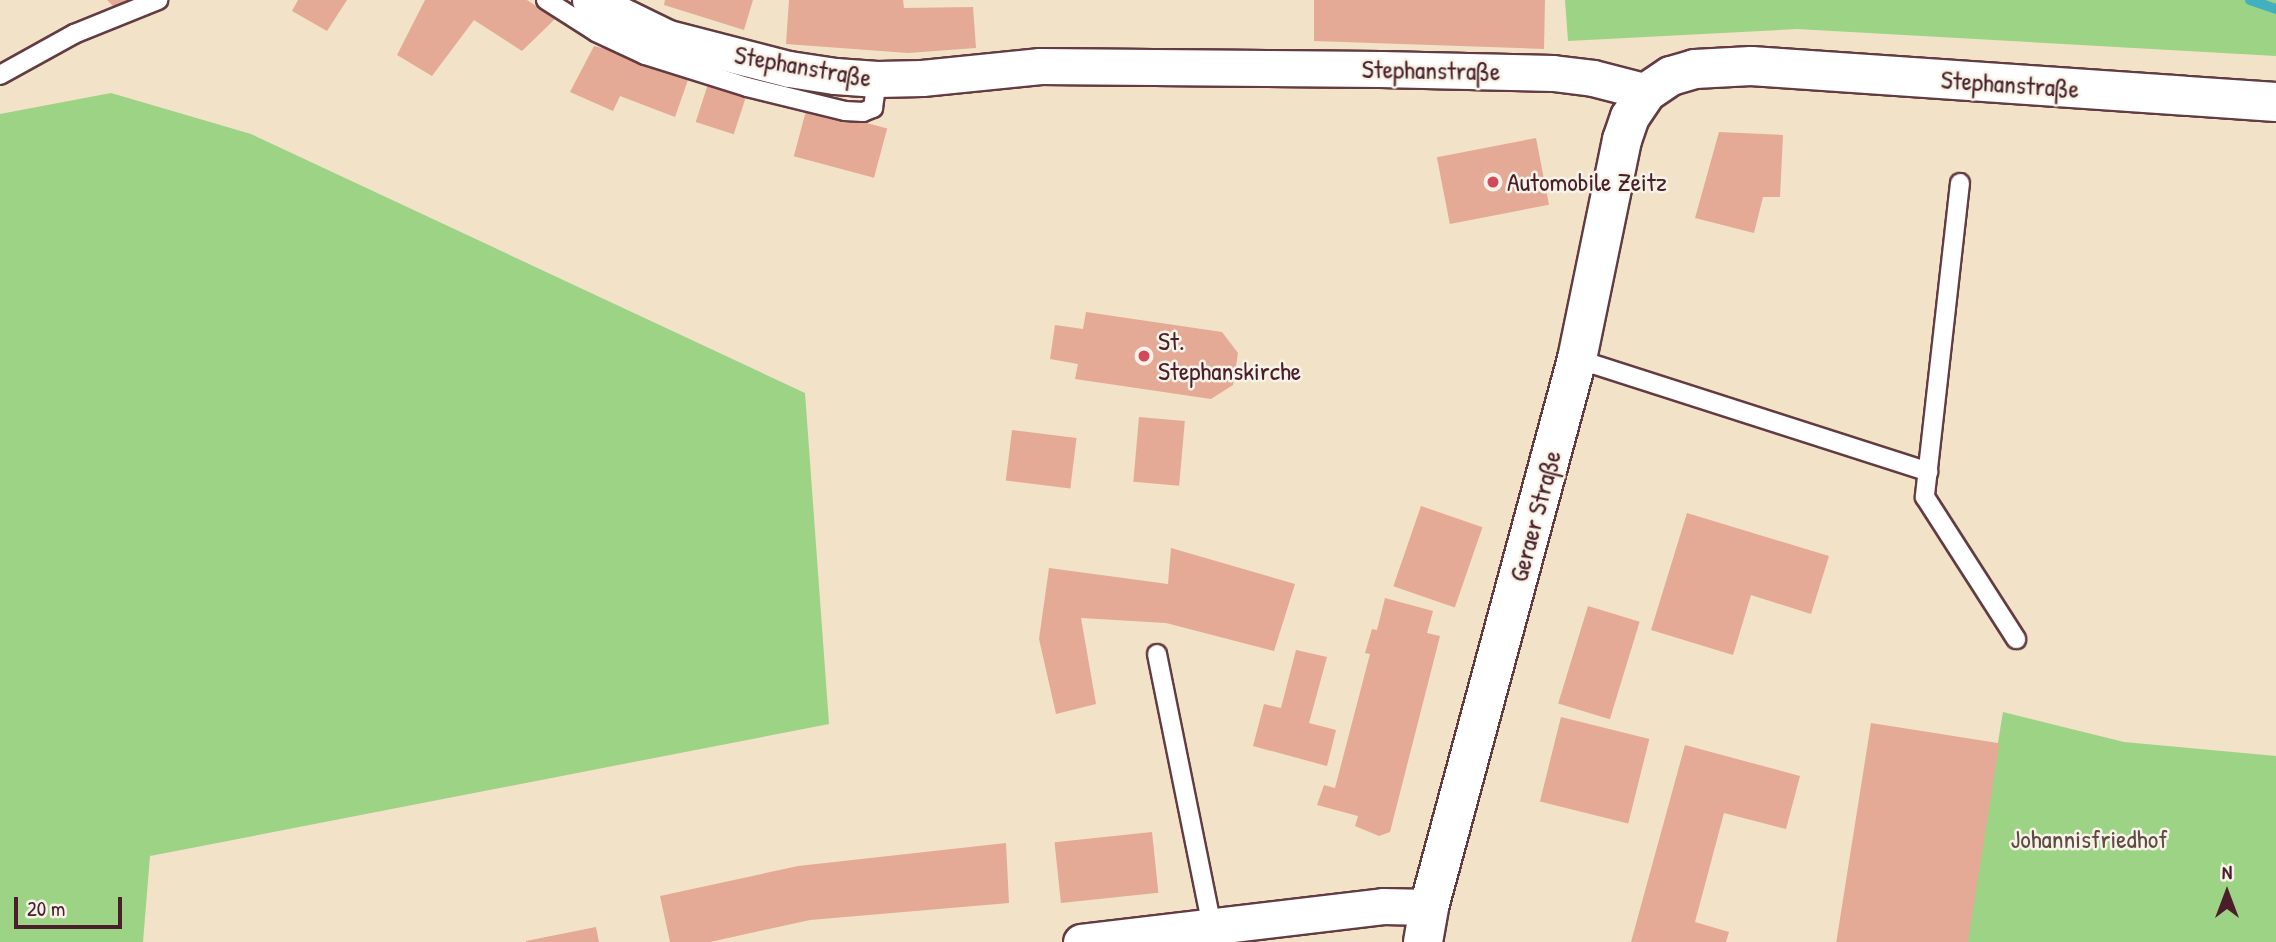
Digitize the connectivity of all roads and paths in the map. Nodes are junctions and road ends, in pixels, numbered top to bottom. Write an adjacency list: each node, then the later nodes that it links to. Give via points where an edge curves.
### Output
1 (158, 0): 4 (lane, via 74,34)
2 (545, 0): 5 (lane, via 638,52 747,87 845,111 873,108)
3 (590, 0): 5 (street, Stephanstraße, via 668,38 789,69)
4 (0, 75)
5 (877, 79): 6 (street, Stephanstraße, via 1040,66 1380,69 1553,73)
6 (1647, 92): 7 (street, Stephanstraße, via 1671,76 1695,69 1752,66); 9 (street, Geraer Straße, via 1630,117 1622,140)
7 (2276, 102)
8 (1960, 183): 10 (lane)
9 (1577, 359): 10 (lane); 13 (street, Geraer Straße)
10 (1928, 472): 11 (lane, via 1925,497)
11 (2016, 639)
12 (1157, 654): 14 (lane)
13 (1426, 924): 14 (street, via 1383,906)
14 (1212, 927): 15 (street)
15 (1081, 942)

